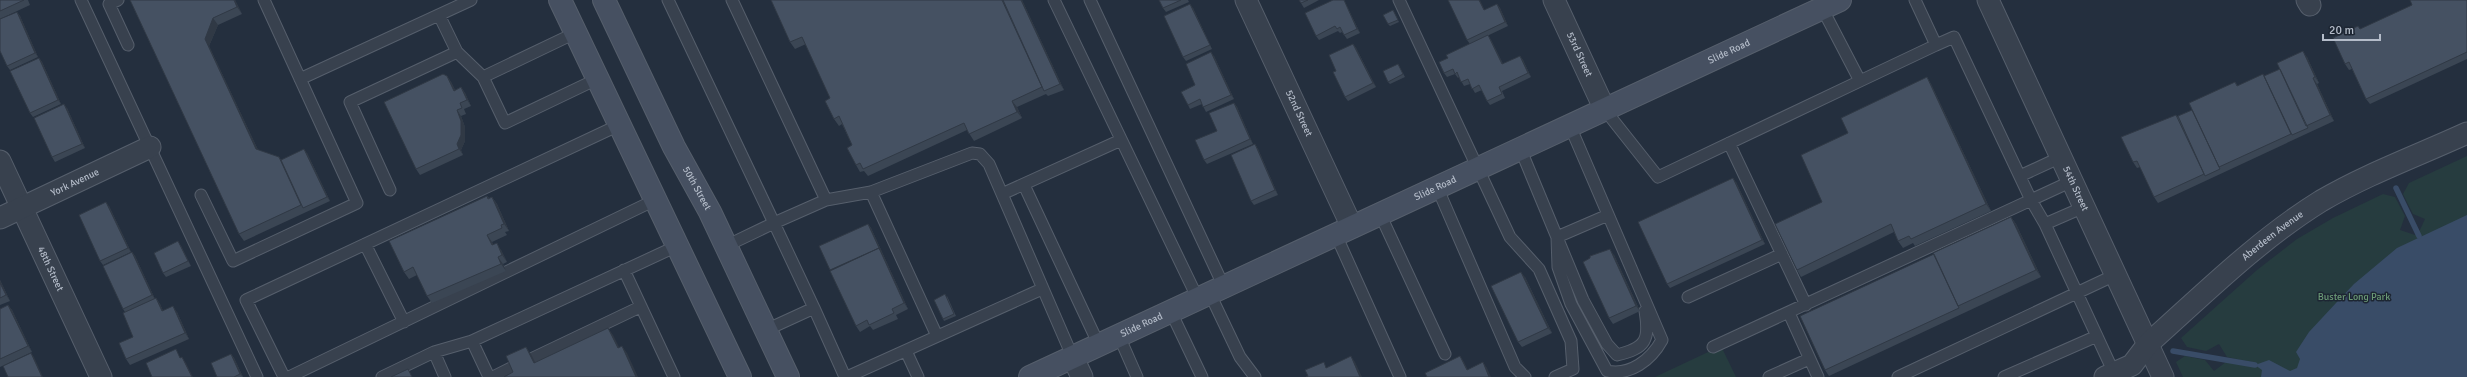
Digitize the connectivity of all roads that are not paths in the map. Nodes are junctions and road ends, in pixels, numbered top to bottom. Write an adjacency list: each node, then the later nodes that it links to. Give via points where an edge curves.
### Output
1 (81, 0): 32 (lane)
2 (118, 0): 19 (lane, via 109,4)
3 (264, 0): 23 (lane)
4 (471, 0): 17 (lane)
5 (560, 0): 18 (main road)
6 (604, 0): 60 (main road, 50th Street, via 674,148)
7 (668, 0): 53 (lane)
8 (732, 0): 46 (lane)
9 (1054, 0): 30 (lane)
10 (1090, 0): 65 (lane)
11 (1246, 0): 55 (street, 52nd Street)
12 (1399, 0): 36 (lane)
13 (1554, 0): 26 (street, 53rd Street)
14 (1915, 0): 20 (lane)
15 (1988, 0): 34 (street, 54th Street)
16 (1831, 4): 25 (lane); 26 (main road, Slide Road)
17 (439, 15): 21 (lane); 23 (lane)
18 (575, 33): 22 (lane); 24 (main road)
19 (128, 45)
20 (1936, 45): 25 (lane); 37 (lane, via 1954,37)
21 (457, 52): 22 (lane); 41 (lane, via 350,102)
22 (483, 77): 24 (lane, via 505,124)
23 (300, 79): 44 (lane, via 357,203 232,261)
24 (597, 79): 27 (main road)
25 (1860, 81): 31 (lane)
26 (1605, 110): 28 (main road, Slide Road); 31 (lane, via 1658,177)
27 (619, 125): 45 (main road); 58 (lane)
28 (1570, 126): 33 (main road, Slide Road); 51 (lane)
29 (2467, 133): 79 (street, Aberdeen Avenue, via 2342,190 2292,221 2267,239)
30 (1121, 140): 39 (lane); 65 (lane)
31 (1729, 143): 61 (lane)
32 (150, 147): 49 (street, York Avenue); 91 (lane)
33 (1520, 148): 36 (main road, Slide Road); 57 (lane)
34 (2061, 157): 37 (lane); 38 (street, 54th Street)
35 (0, 161): 49 (street, 48th Street)
36 (1478, 168): 40 (main road, Slide Road); 110 (lane, via 1510,237 1539,269 1571,341 1573,369)
37 (2020, 176): 47 (lane)
38 (2072, 181): 47 (lane); 48 (street, 54th Street)
39 (1024, 185): 43 (lane); 80 (lane)
40 (1437, 187): 50 (main road, Slide Road); 109 (lane, via 1515,367)
41 (390, 190)
42 (871, 192): 43 (lane, via 972,153 980,154 989,164); 46 (lane); 75 (lane)
43 (1002, 194): 64 (lane)
44 (201, 195)
45 (655, 200): 59 (main road); 73 (lane)
46 (826, 200): 53 (lane)
47 (2031, 200): 54 (lane); 68 (lane)
48 (2084, 207): 54 (lane); 63 (street, 54th Street)
49 (22, 208): 52 (street, York Avenue); 90 (street, 48th Street)
50 (1380, 214): 55 (main road, Slide Road); 84 (lane)
51 (1608, 215): 56 (lane); 57 (lane)
52 (0, 218)
53 (774, 223): 60 (lane); 70 (lane)
54 (2045, 224): 66 (lane)
55 (1344, 231): 65 (main road, Slide Road); 108 (lane)
56 (1616, 234): 57 (lane, via 1613,241 1645,312 1648,332 1644,343 1634,351 1617,355 1607,344 1583,300); 57 (lane, via 1662,340 1655,353 1637,366 1617,373 1607,371 1571,304 1558,267)
57 (1557, 237)
58 (365, 244): 73 (lane); 92 (lane, via 246,300)
59 (677, 246): 62 (lane); 99 (main road)
60 (726, 246): 74 (main road, 50th Street)
61 (1782, 254): 67 (lane); 68 (lane)
62 (624, 270): 69 (lane); 78 (lane)
63 (2115, 275): 66 (lane); 79 (street, 54th Street)
64 (1042, 289): 75 (lane); 86 (lane)
65 (1210, 293): 71 (main road, Slide Road); 107 (lane, via 1240,357)
66 (2077, 293): 77 (lane); 113 (lane)
67 (1688, 297)
68 (1806, 305): 72 (lane)
69 (640, 306): 85 (lane); 98 (lane)
70 (814, 308): 74 (lane); 101 (lane)
71 (1171, 312): 76 (main road, Slide Road); 106 (lane)
72 (1789, 312): 81 (lane); 87 (lane)
73 (404, 322): 93 (lane)
74 (766, 330): 100 (main road, 50th Street)
75 (937, 336): 82 (lane)
76 (1119, 336): 80 (main road, Slide Road); 105 (lane)
77 (2097, 336): 89 (lane); 114 (lane)
78 (472, 341): 83 (lane); 96 (lane)
79 (2148, 344): 89 (street, Aberdeen Avenue, via 2132,365); 115 (street, 54th Street)
80 (1099, 345): 86 (main road, Slide Road)
81 (1713, 347)
82 (906, 350): 101 (lane); 102 (lane)
83 (434, 352): 94 (lane); 95 (lane)
84 (1445, 354)
85 (533, 358)
86 (1073, 358): 103 (main road, Slide Road); 104 (street)
87 (1809, 359): 111 (lane); 112 (lane)
88 (513, 367): 97 (lane)
89 (2110, 375)
90 (101, 377)
91 (257, 377)
92 (284, 377)
93 (289, 377)
94 (382, 377)
95 (445, 377)
96 (489, 377)
97 (493, 377)
98 (674, 377)
99 (740, 377)
100 (788, 377)
101 (846, 377)
102 (918, 377)
103 (1030, 377)
104 (1082, 377)
105 (1137, 377)
106 (1202, 377)
107 (1254, 377)
108 (1400, 377)
109 (1525, 377)
110 (1555, 377)
111 (1769, 377)
112 (1818, 377)
113 (1898, 377)
114 (2004, 377)
115 (2163, 377)

